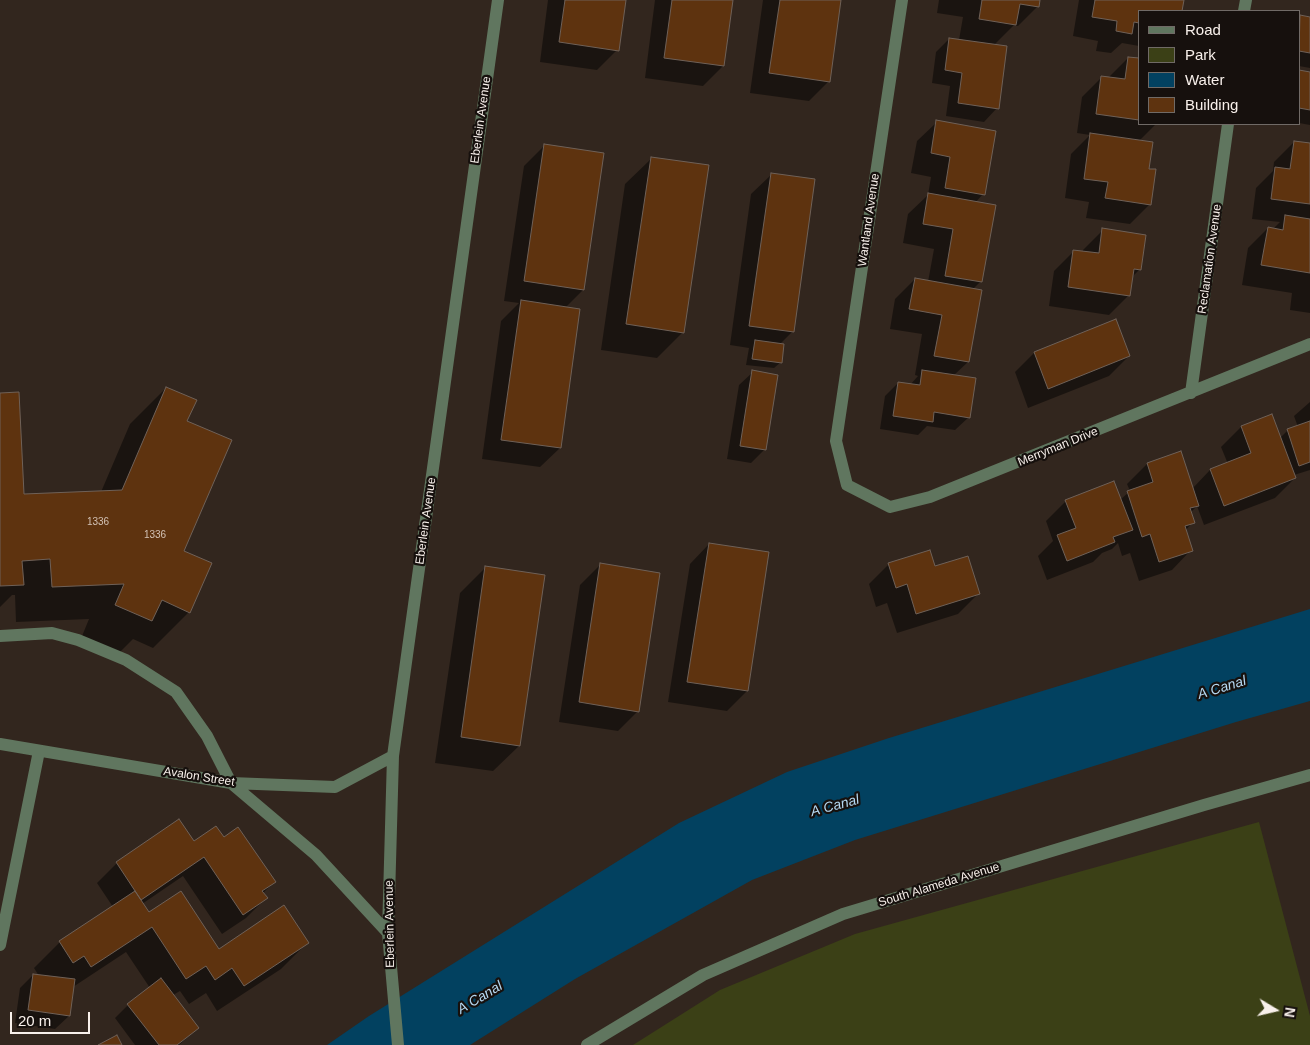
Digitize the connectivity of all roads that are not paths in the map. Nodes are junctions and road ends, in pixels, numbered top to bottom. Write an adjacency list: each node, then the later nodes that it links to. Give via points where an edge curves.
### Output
1 (498, 0): 10 (street, Eberlein Avenue)
2 (902, 0): 6 (street, Wantland Avenue)
3 (1228, 125): 5 (street, Reclamation Avenue)
4 (1310, 344): 5 (street, Merryman Drive)
5 (1191, 394): 6 (street, Merryman Drive, via 930,497 890,507 847,485)
6 (836, 441)
7 (0, 636): 12 (street, via 52,634 78,640 126,660 176,692 207,736)
8 (0, 744): 9 (street, Avalon Street)
9 (39, 751): 12 (street, Avalon Street); 14 (street)
10 (393, 756): 12 (street, Avalon Street, via 335,787); 13 (street, Eberlein Avenue)
11 (1310, 775): 16 (street, South Alameda Avenue, via 844,914 703,974)
12 (231, 783): 13 (street, via 316,855)
13 (388, 933): 15 (street, Eberlein Avenue)
14 (0, 945)
15 (398, 1045)
16 (587, 1045)

